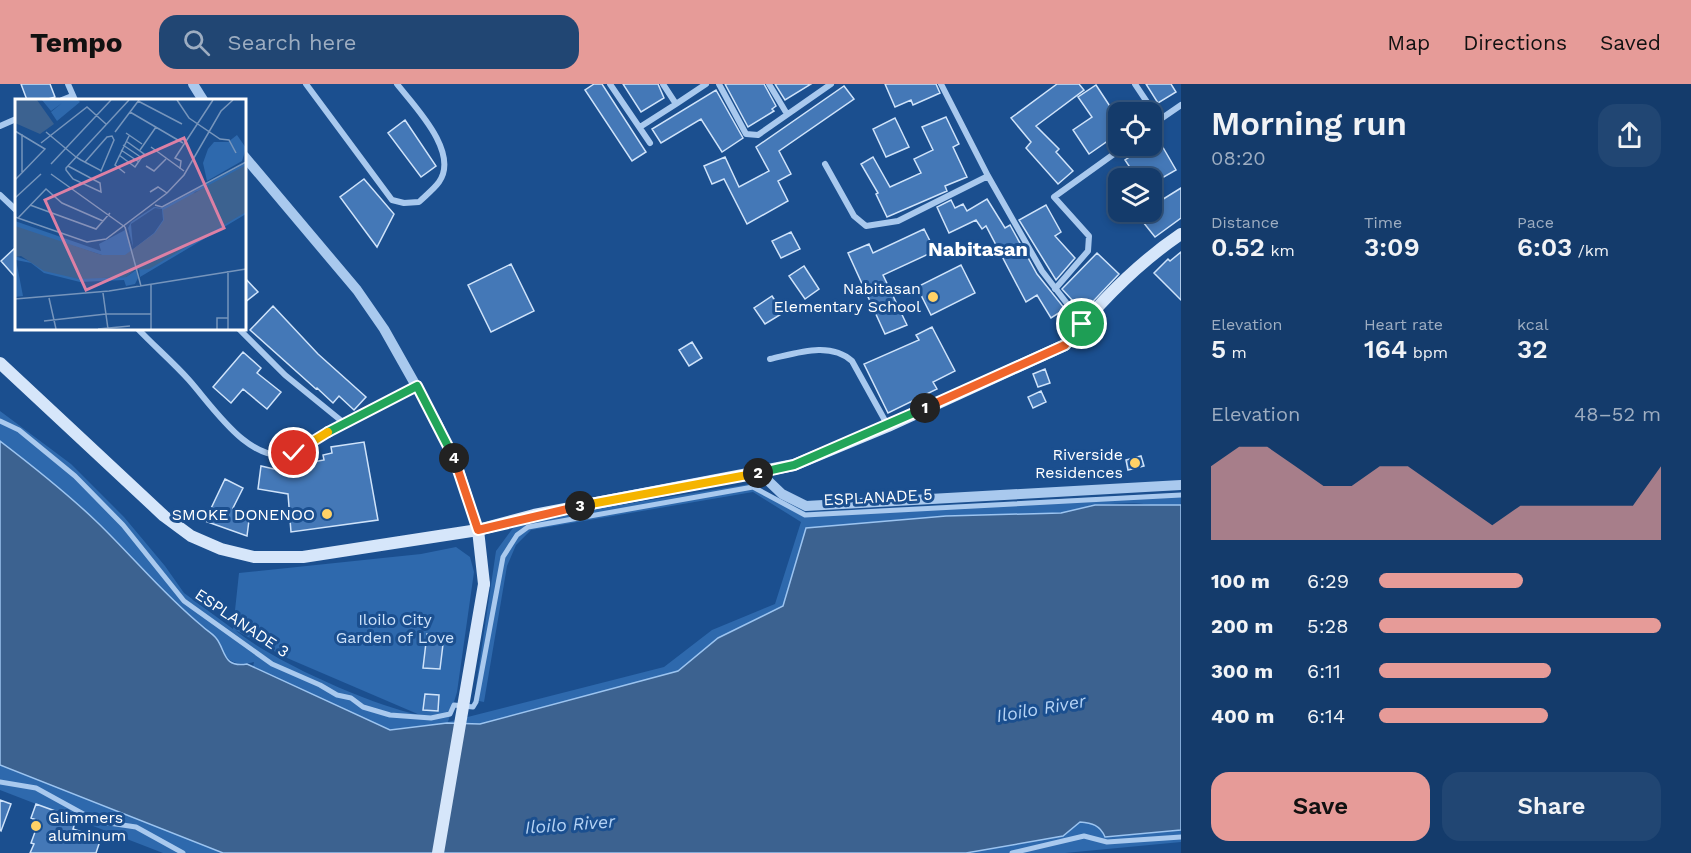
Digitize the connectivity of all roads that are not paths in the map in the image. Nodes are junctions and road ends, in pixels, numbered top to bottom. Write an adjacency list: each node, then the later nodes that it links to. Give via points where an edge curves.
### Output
1 (68, 84): 15 (street)
2 (193, 84): 16 (street)
3 (306, 84): 4 (street, via 392,200 419,202 441,181 444,158 439,140)
4 (397, 84)
5 (610, 84): 24 (street)
6 (663, 84): 18 (street)
7 (706, 84): 18 (street)
8 (719, 84): 20 (street, via 746,134 758,135)
9 (769, 84): 20 (street)
10 (814, 84): 14 (street)
11 (831, 84): 14 (street)
12 (941, 84): 29 (street)
13 (1135, 84): 17 (street)
14 (819, 92): 20 (street)
15 (73, 98)
16 (201, 99)
17 (1147, 102)
18 (676, 104): 24 (street)
19 (1181, 105): 21 (street)
20 (787, 114)
21 (1162, 118)
22 (15, 119): 23 (street)
23 (0, 126)
24 (640, 127): 25 (street)
25 (650, 143)
26 (1111, 156): 33 (street, via 1054,197 1089,236 1088,252)
27 (246, 158): 39 (street, via 357,290)
28 (825, 164): 29 (street, via 854,216 866,226 898,221)
29 (988, 176): 33 (street)
30 (0, 195): 31 (street)
31 (15, 206)
32 (1181, 234): 34 (main road, via 1141,266)
33 (1055, 289): 34 (street)
34 (1082, 324): 42 (main road, via 1065,345)
35 (139, 330): 41 (street, via 220,419 264,453 294,453)
36 (240, 330): 41 (street, via 285,375)
37 (770, 359): 42 (street, via 819,350 844,353)
38 (0, 363): 46 (main road, via 164,516 191,536 221,549 254,557 303,557)
39 (417, 386): 41 (street); 46 (street, via 458,467)
40 (0, 421): 47 (street, ESPLANADE 3, via 19,430 75,476 123,525 184,601 272,664 351,698 363,707 390,715 431,718 450,714 454,705)
41 (344, 423)
42 (888, 426): 43 (main road, via 794,465)
43 (760, 473): 44 (street, via 782,494 806,506); 46 (main road, via 652,491)
44 (1181, 485)
45 (1181, 495): 47 (street, ESPLANADE 5, via 805,515 753,487 528,527 517,535 503,557)
46 (478, 530): 51 (main road, bridge, via 484,584)
47 (473, 707)
48 (0, 782): 50 (street, via 36,788 87,816 150,833)
49 (1181, 837): 52 (street, via 1107,842 1084,836)
50 (183, 853)
51 (438, 853)
52 (1012, 853)

